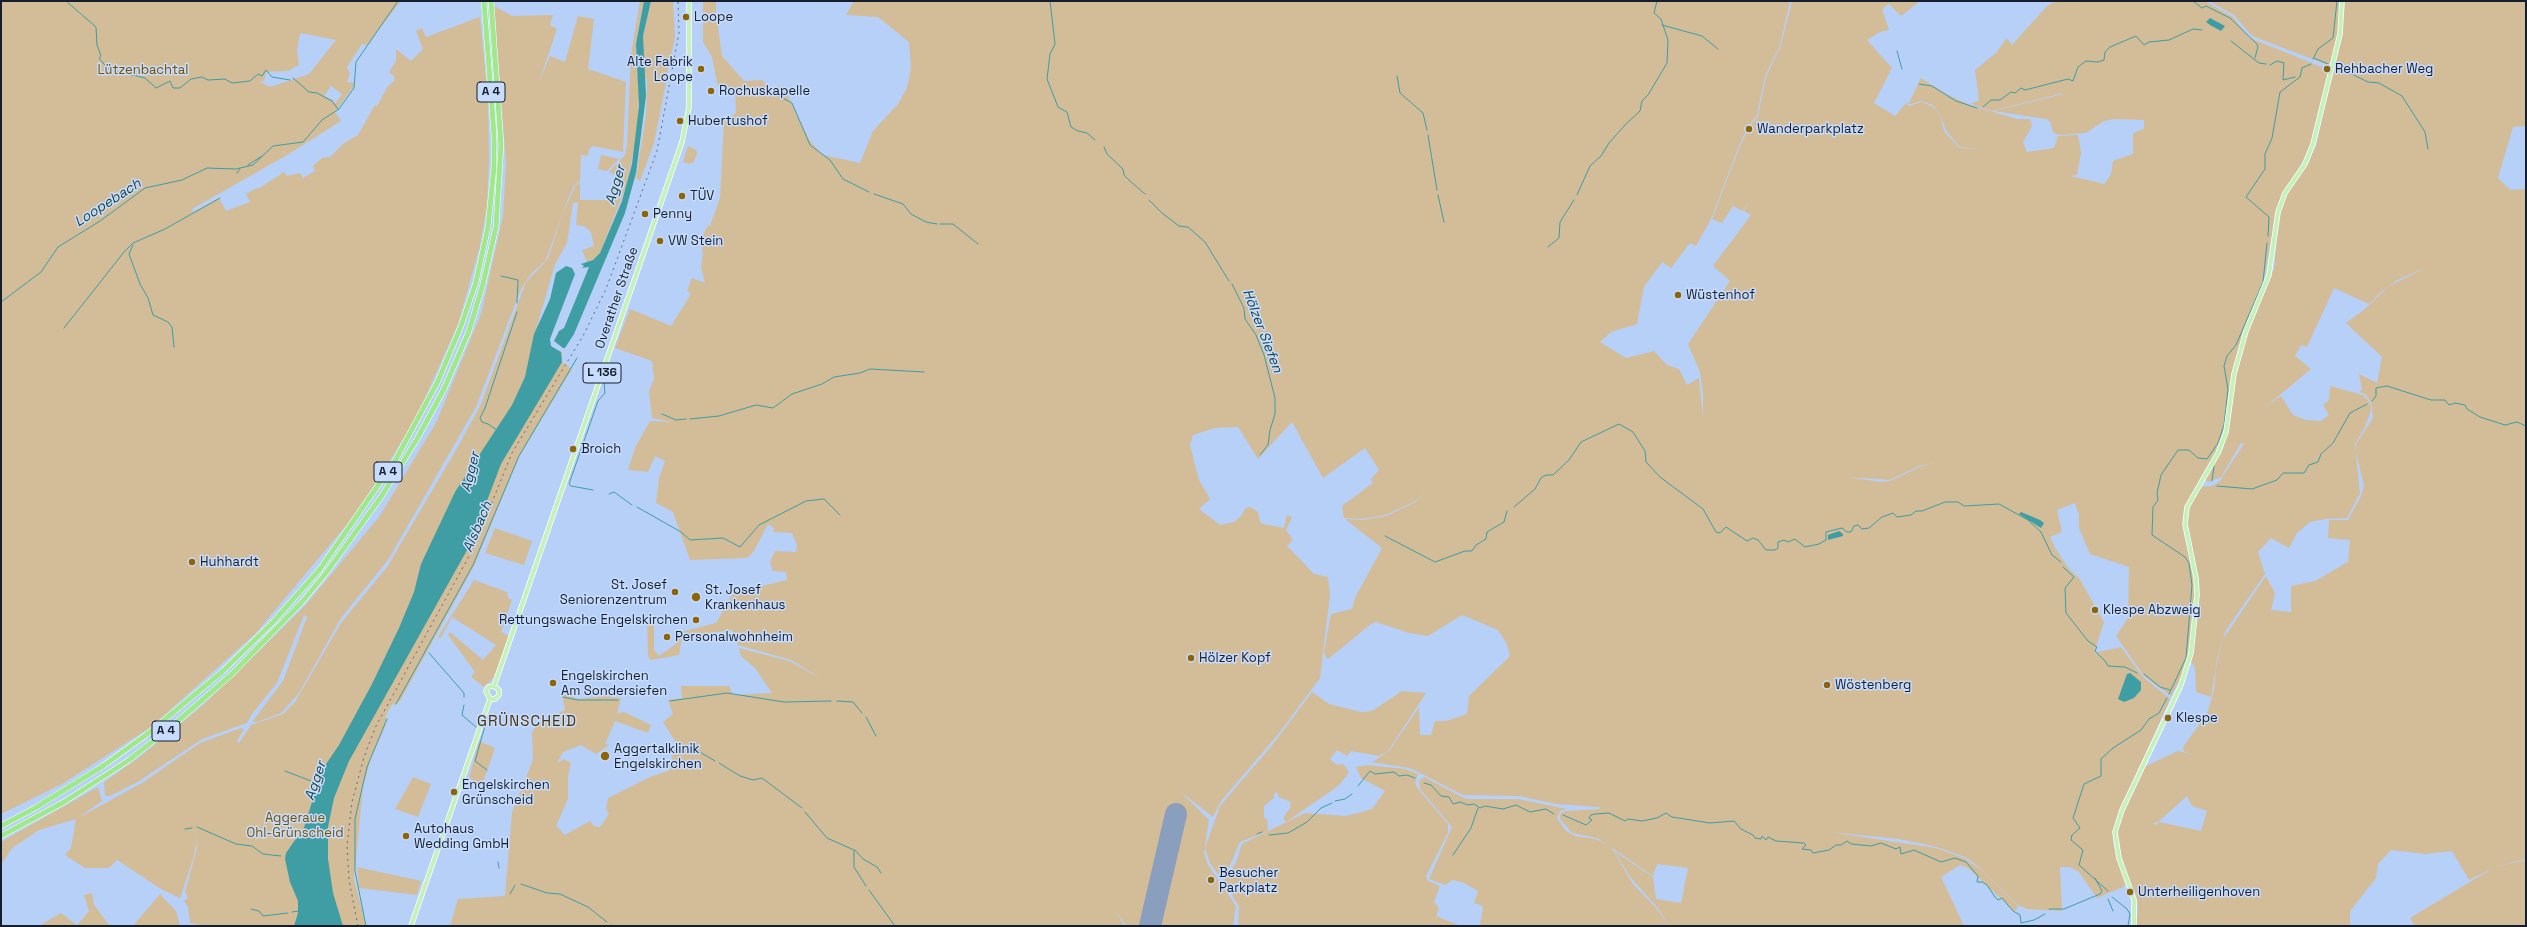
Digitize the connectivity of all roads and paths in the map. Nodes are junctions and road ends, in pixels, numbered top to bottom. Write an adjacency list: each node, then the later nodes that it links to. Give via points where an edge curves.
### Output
1 (484, 1): 7 (highway, A 4, via 494,167 488,227 477,275 461,326 438,381 395,461 320,569 229,666 146,735 103,766)
2 (491, 1): 8 (highway, A 4, via 501,121 496,227 469,331 444,388 417,439 381,497 302,602 258,648 153,742 105,776)
3 (689, 1): 5 (main road, Overather Straße / L 136, via 689,106 682,142)
4 (2342, 1): 10 (main road, via 2340,34 2313,144 2305,164 2285,193 2278,212 2269,275 2246,331 2234,374 2226,432 2218,454 2187,507 2185,524 2197,595 2191,653 2181,685 2115,832 2116,847 2136,910)
5 (494, 686): 6 (main road, L 136, via 488,687 486,691); 6 (main road, L 136, via 499,690 499,695 495,699)
6 (490, 699): 9 (main road, L 136)
7 (1, 826)
8 (1, 836)
9 (411, 926)
10 (2134, 926)

